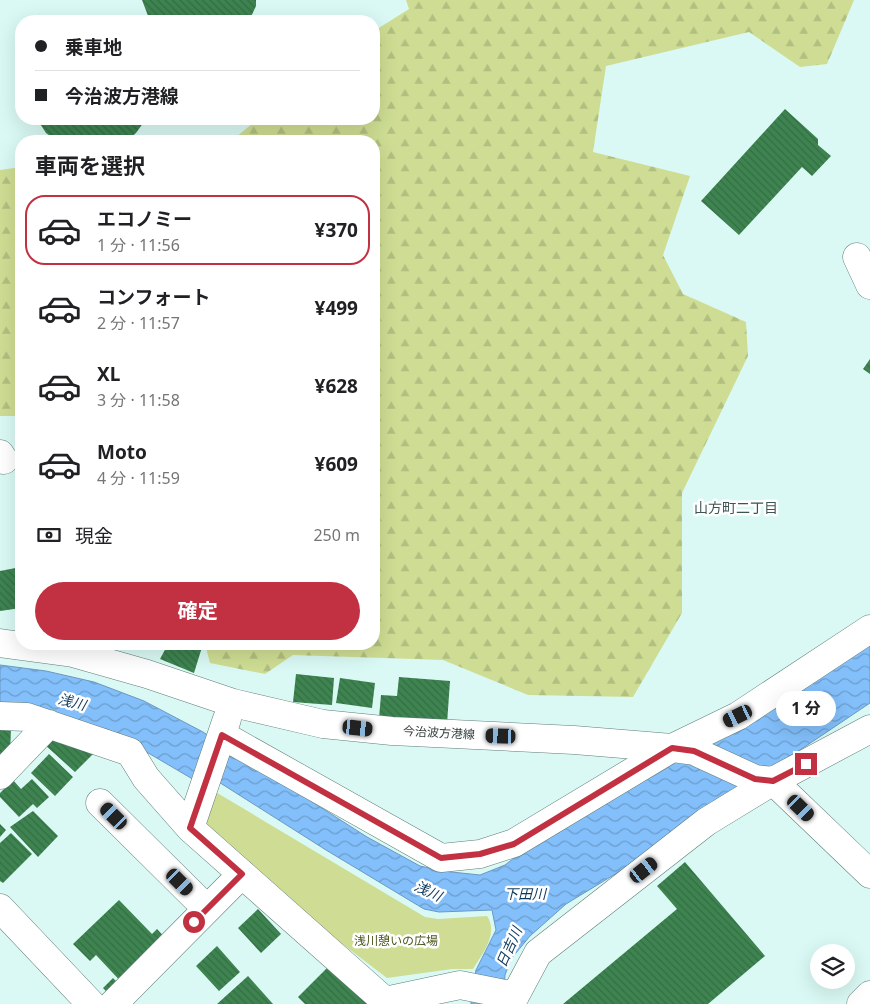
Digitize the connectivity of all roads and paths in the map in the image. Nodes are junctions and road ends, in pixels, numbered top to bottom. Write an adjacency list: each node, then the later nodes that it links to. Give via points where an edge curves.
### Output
1 (857, 258): 2 (street)
2 (870, 285)
3 (870, 629): 12 (street)
4 (0, 643): 5 (street, 今治波方港線)
5 (15, 645)
6 (51, 650): 7 (street, 今治波方港線, via 147,674)
7 (233, 703): 11 (street); 12 (street, 今治波方港線, via 323,724)
8 (0, 716): 9 (street, via 26,717)
9 (49, 724): 13 (street); 16 (street, via 130,752 146,778)
10 (870, 729): 14 (street)
11 (222, 735): 12 (street, via 441,858 480,854 514,844); 16 (street)
12 (683, 750): 14 (street, 今治波方港線)
13 (0, 775)
14 (764, 780): 18 (street, 今治波方港線); 22 (street, via 538,953)
15 (100, 803): 20 (street)
16 (190, 828): 17 (street)
17 (242, 874): 20 (street); 22 (street, via 385,1001 460,985)
18 (870, 874)
19 (0, 908): 23 (street)
20 (207, 909): 24 (street)
21 (870, 994): 25 (street)
22 (515, 999)
23 (91, 1004)
24 (113, 1004)
25 (861, 1004)

